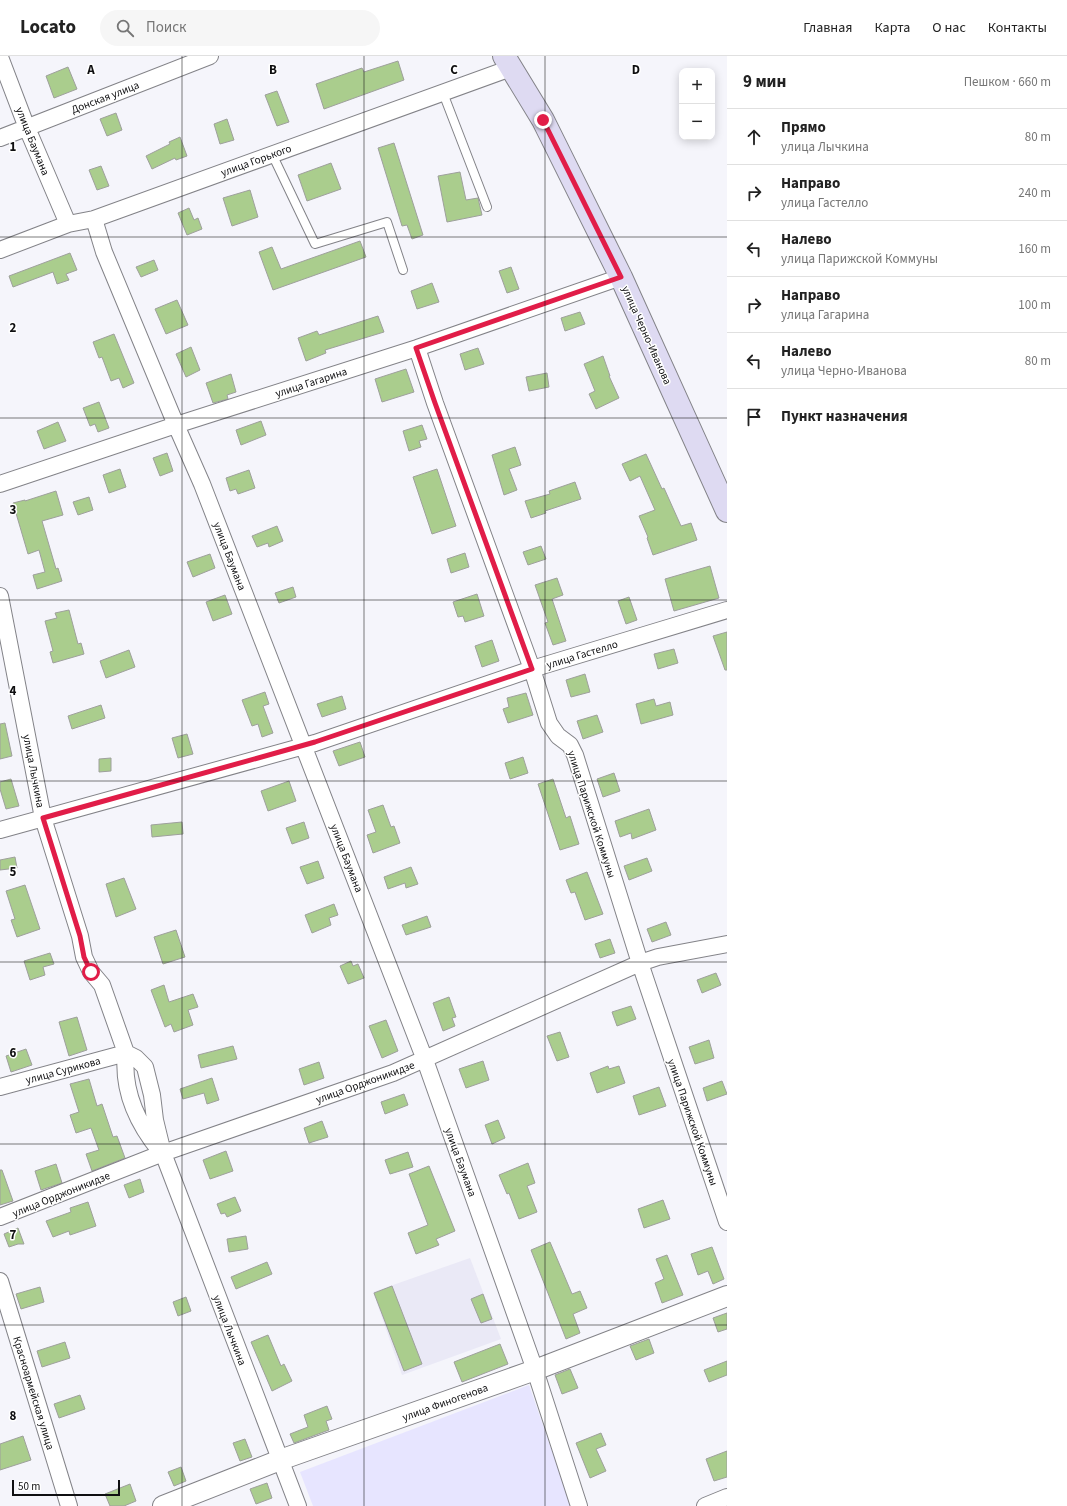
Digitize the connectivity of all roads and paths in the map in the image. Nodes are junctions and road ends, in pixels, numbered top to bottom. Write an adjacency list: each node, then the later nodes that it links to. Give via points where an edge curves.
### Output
1 (210, 56): 5 (street, Донская улица)
2 (0, 57): 5 (street, улица Баумана)
3 (508, 62): 4 (street, улица Горького); 13 (main road, улица Черно-Иванова, via 543,120)
4 (443, 93): 7 (street, улица Горького); 8 (lane)
5 (27, 128): 6 (street, Донская улица); 10 (street, улица Баумана)
6 (0, 138)
7 (272, 154): 9 (street, улица Горького); 12 (lane, via 315,244 387,222)
8 (487, 207)
9 (94, 219): 10 (street, улица Горького); 15 (street, улица Баумана, via 104,252)
10 (68, 224): 11 (street, улица Горького)
11 (0, 250)
12 (403, 270)
13 (621, 277): 14 (street, улица Гагарина); 17 (main road, улица Черно-Иванова)
14 (416, 348): 15 (street, улица Гагарина); 20 (street, улица Парижской Коммуны)
15 (176, 425): 16 (street, улица Гагарина); 21 (street, улица Баумана, via 205,491)
16 (0, 484)
17 (727, 512)
18 (0, 596): 22 (street, улица Лычкина)
19 (727, 610): 20 (street, улица Гастелло)
20 (532, 669): 21 (street, улица Гастелло); 25 (street, улица Парижской Коммуны, via 549,723 558,736 570,745 575,756)
21 (304, 746): 22 (street, улица Гастелло); 27 (street, улица Баумана)
22 (43, 818): 23 (street, улица Гастелло); 26 (street, улица Лычкина, via 80,936 84,957 102,986)
23 (0, 830)
24 (727, 944): 25 (street, улица Орджоникидзе, via 658,957)
25 (640, 963): 27 (street, улица Орджоникидзе); 31 (street, улица Парижской Коммуны)
26 (126, 1053): 28 (street, улица Сурикова); 29 (street, улица Лычкина, via 126,1081 134,1110 148,1136); 29 (street, улица Лычкина, via 145,1067)
27 (425, 1060): 29 (street, улица Орджоникидзе); 34 (street, улица Баумана)
28 (0, 1087)
29 (163, 1153): 30 (street, улица Орджоникидзе); 35 (street, улица Лычкина)
30 (0, 1218)
31 (727, 1222)
32 (0, 1281): 37 (street, Красноармейская улица)
33 (727, 1296): 34 (street, улица Финогенова)
34 (535, 1370): 35 (street, улица Финогенова); 40 (street, улица Баумана)
35 (280, 1460): 38 (street, улица Финогенова); 39 (street, улица Лычкина)
36 (727, 1497): 41 (street)
37 (69, 1506)
38 (163, 1506)
39 (298, 1506)
40 (579, 1506)
41 (705, 1506)

